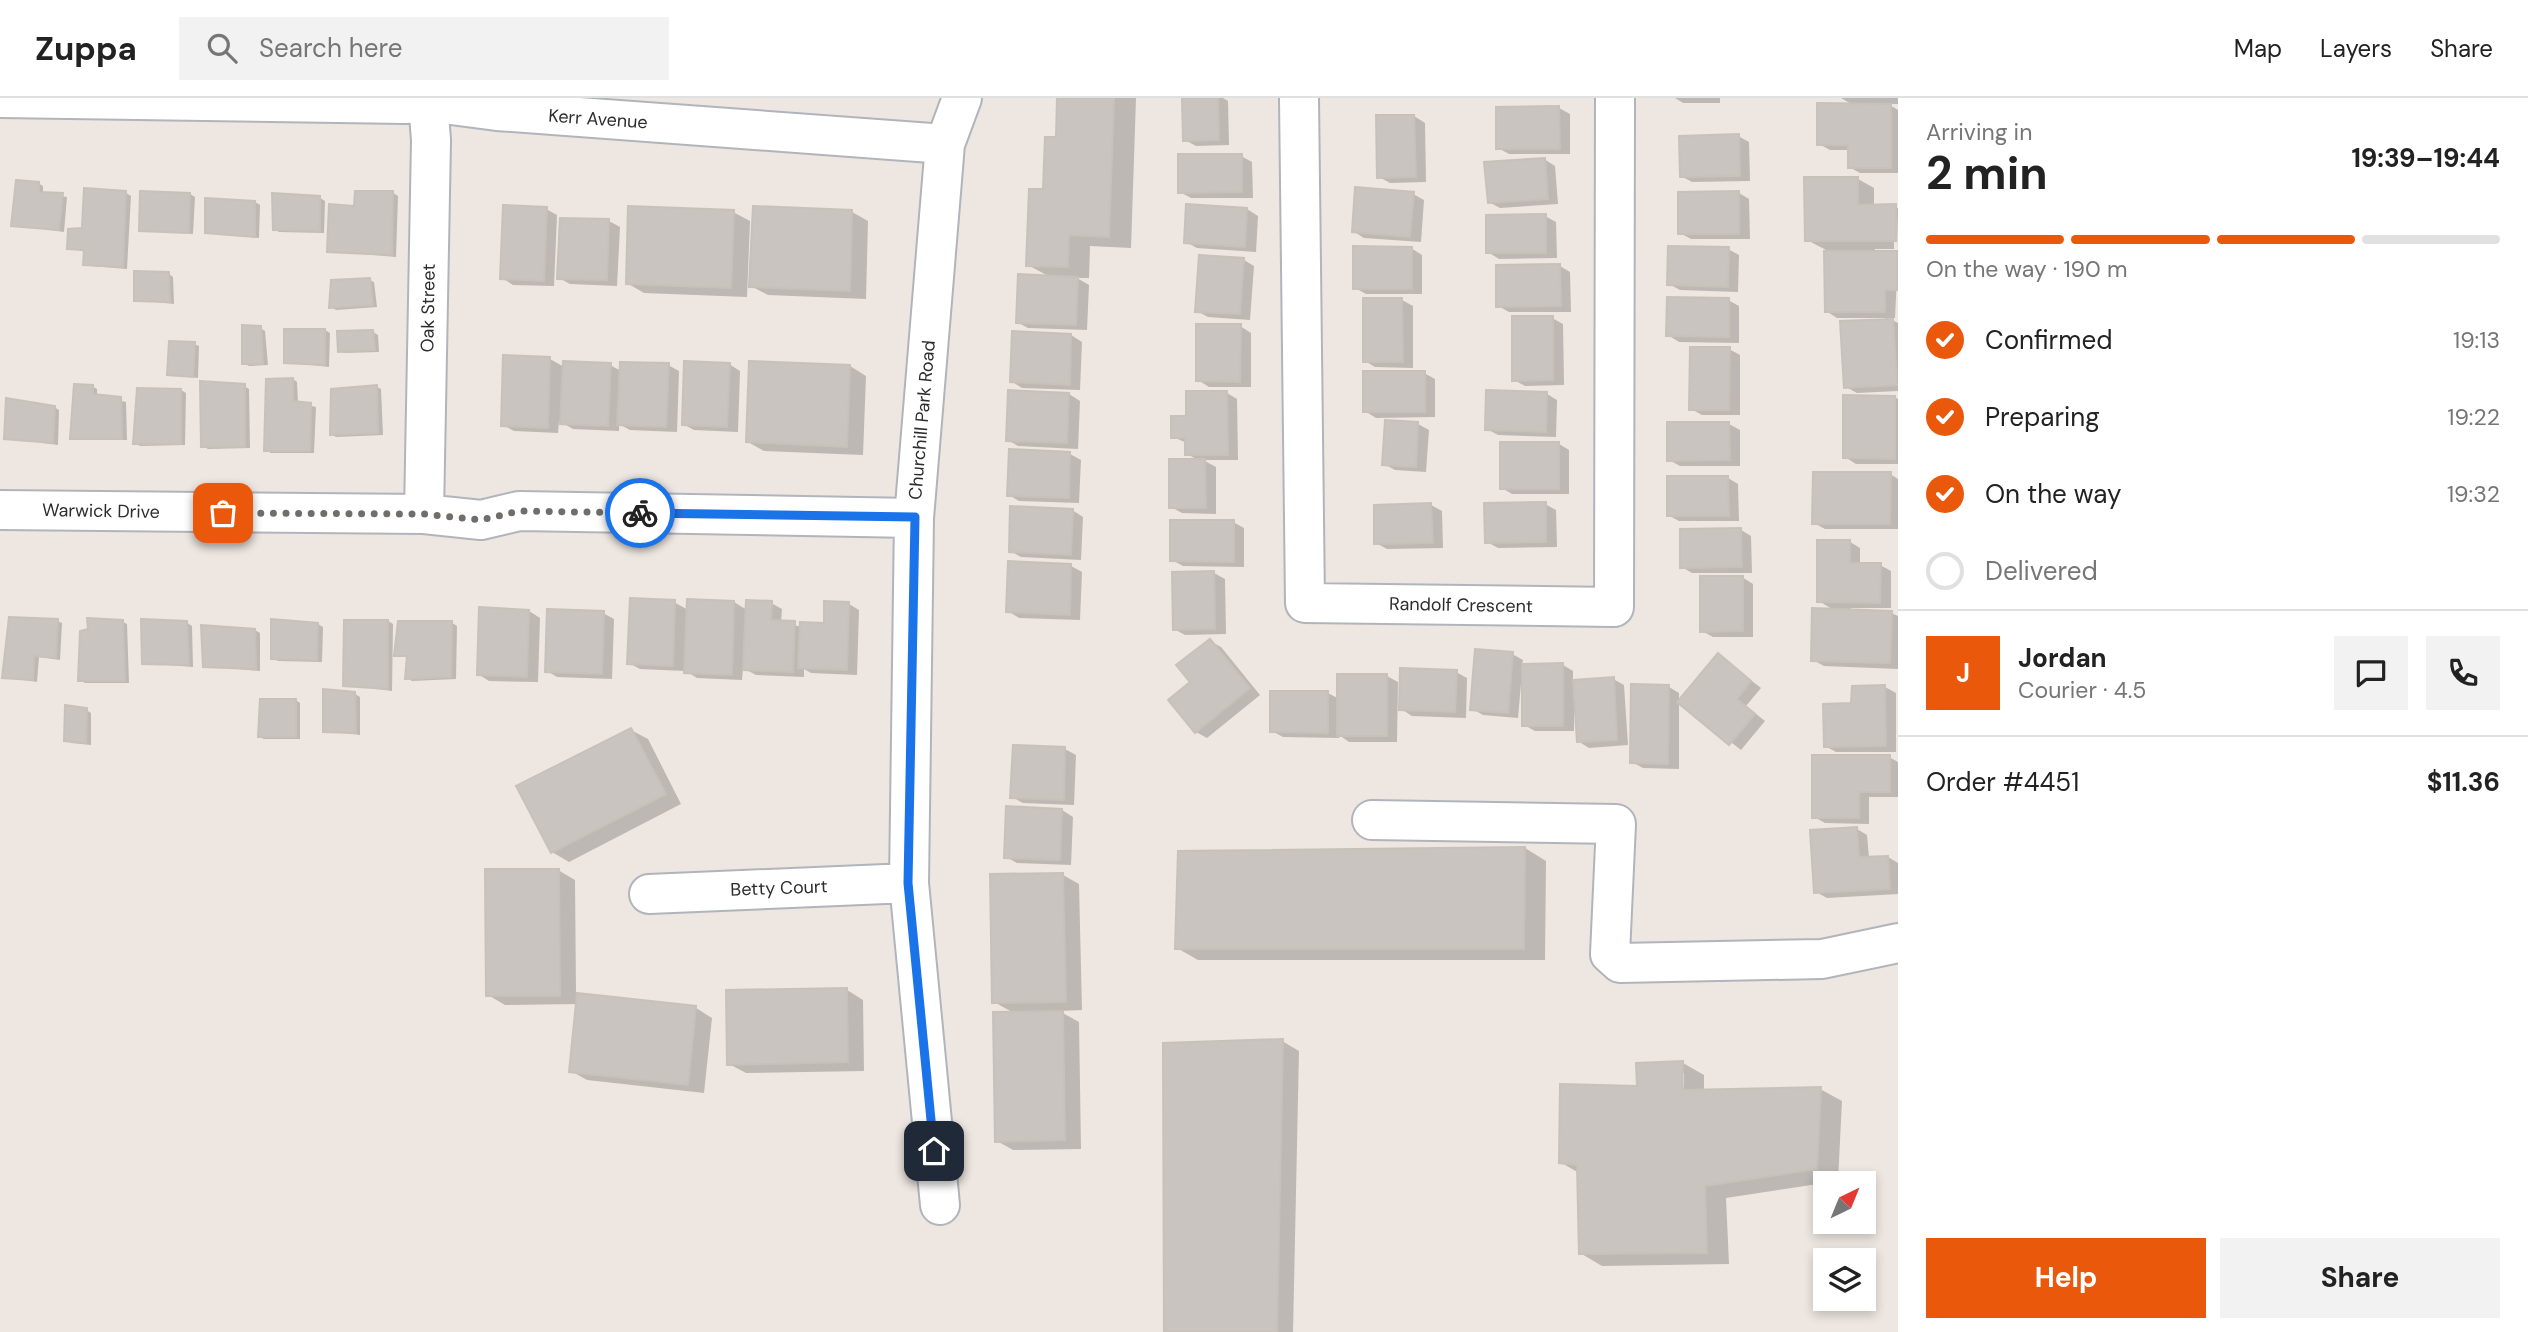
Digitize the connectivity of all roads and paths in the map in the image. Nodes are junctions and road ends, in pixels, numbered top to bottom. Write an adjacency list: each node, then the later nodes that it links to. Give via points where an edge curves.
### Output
1 (0, 98): 5 (street, Kerr Avenue)
2 (962, 98): 6 (street, Churchill Park Road)
3 (1299, 98): 4 (street, Randolf Crescent, via 1305,603 1614,607)
4 (1615, 98)
5 (428, 102): 6 (street, Kerr Avenue); 8 (street, Oak Street)
6 (945, 144): 9 (street, Churchill Park Road)
7 (0, 510): 8 (street, Warwick Drive)
8 (424, 514): 9 (street, Warwick Drive, via 481,520 519,511)
9 (915, 517): 11 (street, Churchill Park Road)
10 (1372, 820): 13 (street, via 1616,824 1610,954 1620,962 1822,959)
11 (908, 883): 12 (street, Betty Court); 14 (street, Churchill Park Road)
12 (649, 894)
13 (1898, 943)
14 (940, 1205)

